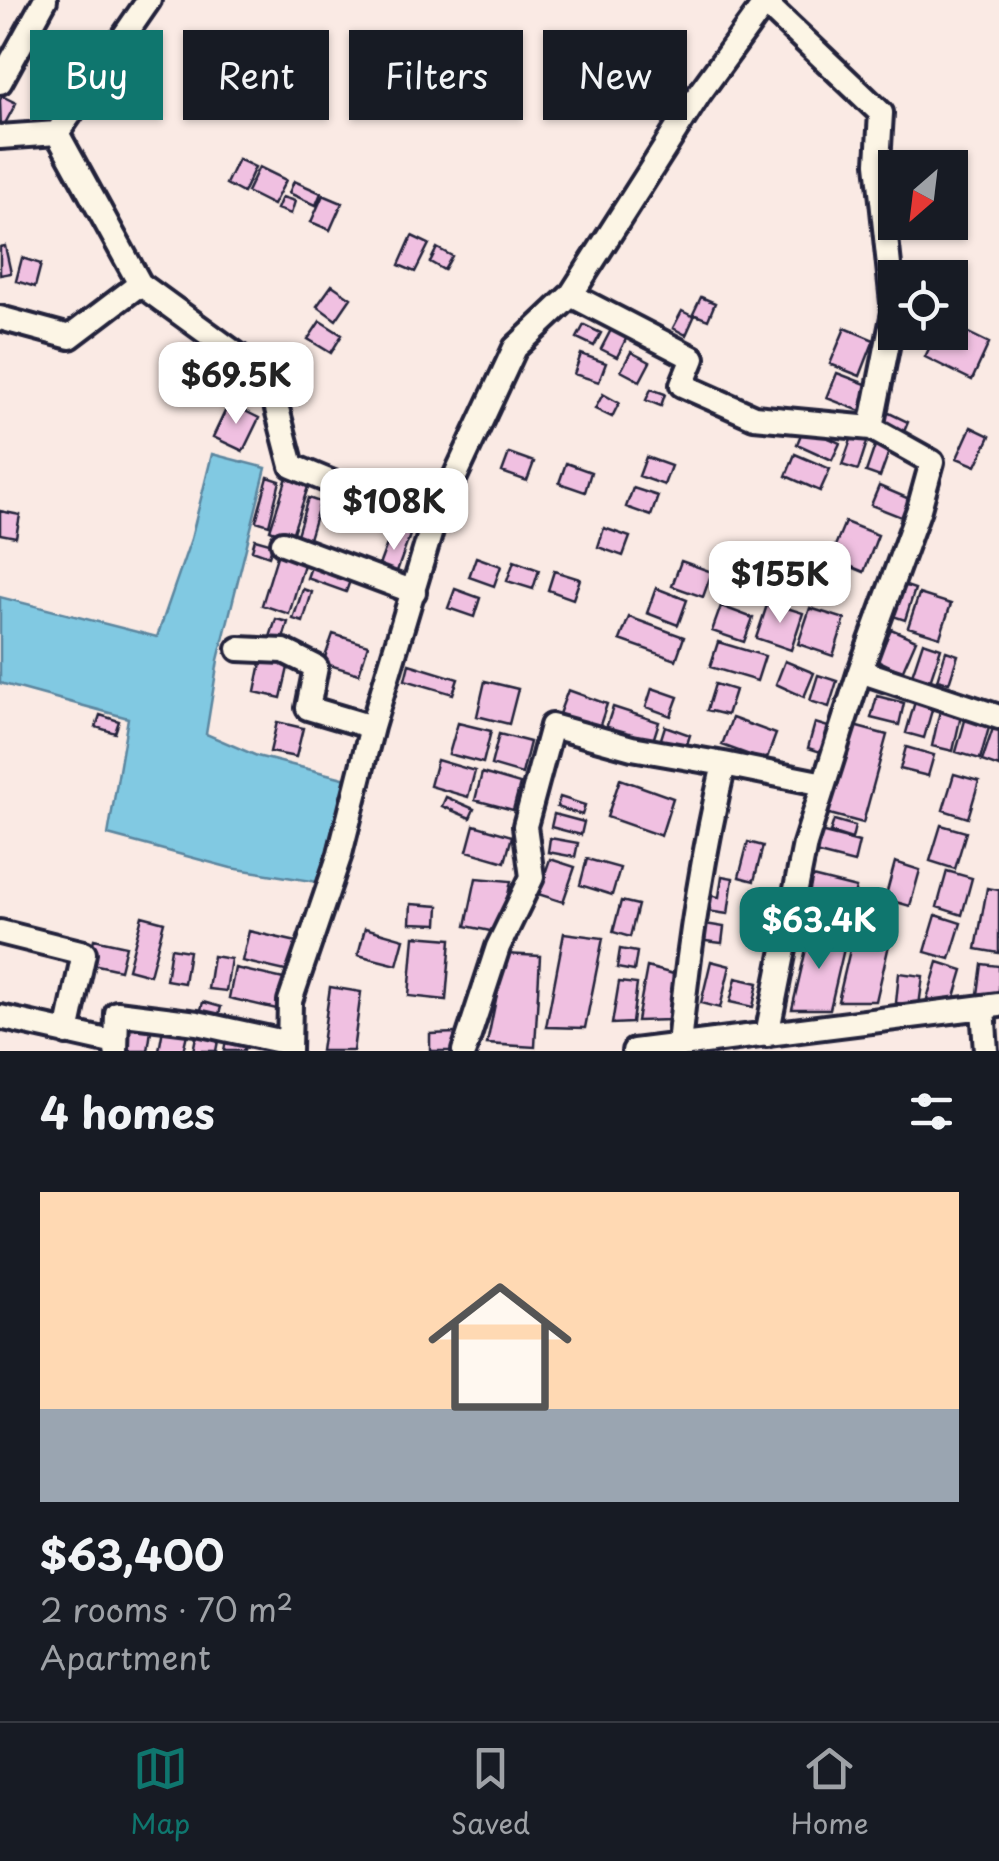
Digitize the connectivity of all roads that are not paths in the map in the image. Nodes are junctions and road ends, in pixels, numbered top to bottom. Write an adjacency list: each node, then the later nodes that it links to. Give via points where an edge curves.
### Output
1 (45, 0): 4 (street)
2 (150, 0): 5 (street)
3 (766, 2): 8 (street, via 698,94); 10 (street, via 881,113 878,164 894,312)
4 (0, 82)
5 (57, 134): 6 (street); 7 (street)
6 (0, 137)
7 (140, 284): 9 (street, via 70,337); 11 (street, via 269,378 292,466)
8 (571, 294): 10 (street, via 693,358 682,385 754,417); 11 (street, via 515,348)
9 (0, 318)
10 (871, 428): 15 (street, via 932,462)
11 (433, 524): 13 (street)
12 (282, 542): 13 (street)
13 (414, 592): 17 (street)
14 (240, 649): 17 (street, via 284,651 316,666 308,708)
15 (860, 671): 16 (street); 19 (street)
16 (999, 717)
17 (372, 727): 27 (street, via 340,854 290,1001)
18 (724, 764): 19 (street); 25 (street, via 688,949); 28 (street, via 552,726 525,826 532,877 498,947)
19 (824, 784): 24 (street, via 805,844)
20 (0, 932): 23 (street, via 84,953)
21 (991, 1006): 24 (street); 30 (street)
22 (0, 1017): 23 (street)
23 (67, 1034): 26 (street)
24 (767, 1035): 25 (street)
25 (679, 1046): 29 (street)
26 (116, 1047): 27 (street, via 118,1013 197,1023)
27 (289, 1047)
28 (464, 1051)
29 (634, 1051)
30 (986, 1051)

